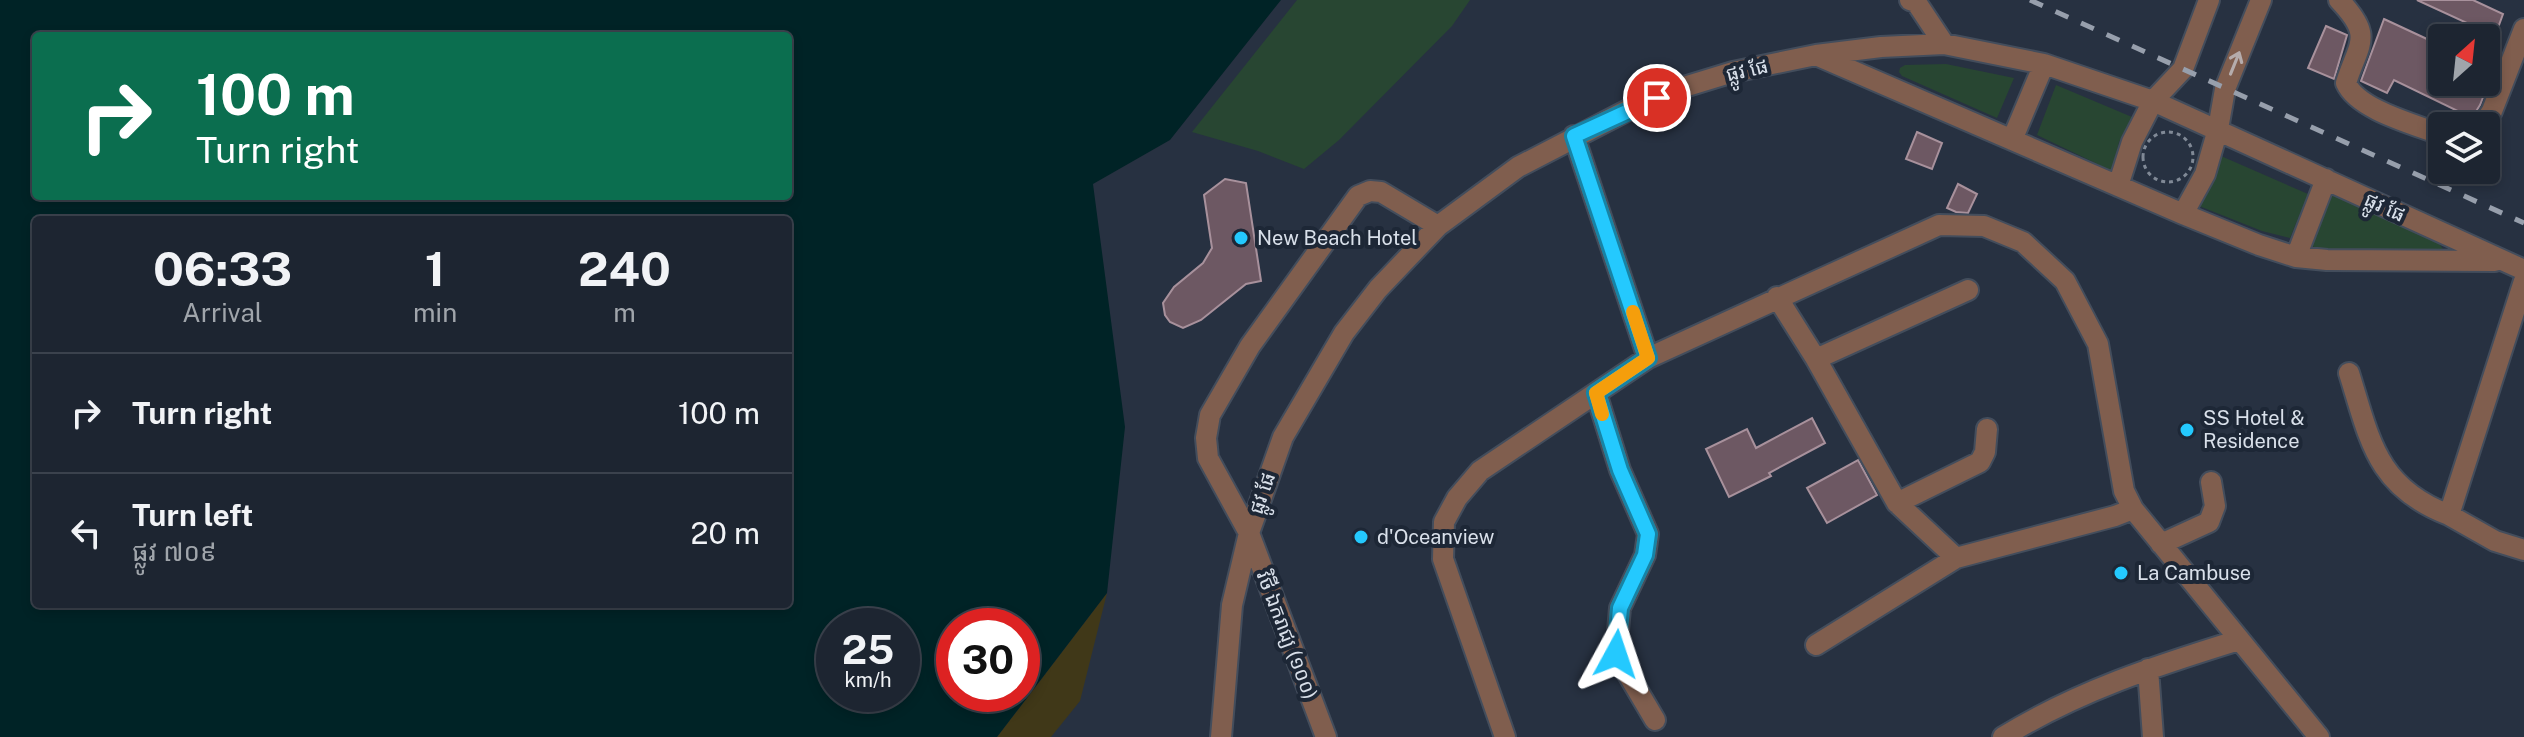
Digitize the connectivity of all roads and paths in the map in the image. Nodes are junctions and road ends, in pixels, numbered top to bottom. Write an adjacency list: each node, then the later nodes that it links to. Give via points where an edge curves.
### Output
1 (1910, 0): 6 (street)
2 (2209, 0): 9 (street, via 2183,69)
3 (2261, 0): 11 (street, one-way to 3, via 2225,89)
4 (2339, 0): 12 (street, via 2358,26 2362,46 2346,83 2351,93 2362,103)
5 (2524, 29): 10 (street)
6 (1944, 44): 7 (street, ផ្លូវ ផែ); 8 (street, ផ្លូវ ផែ)
7 (1816, 55): 14 (street, ផ្លូវ ផែ, via 1684,87); 15 (street)
8 (2044, 64): 9 (street, ផ្លូវ ផែ); 15 (street)
9 (2153, 101): 11 (street, ផ្លូវ ផែ); 17 (street)
10 (2491, 112)
11 (2218, 129): 16 (street, ផ្លូវ ផែ); 18 (street, via 2205,174)
12 (2428, 129)
13 (2169, 132): 13 (path, via 2190,145 2193,163 2183,178 2165,182 2150,174 2143,156 2151,139)
14 (1574, 136): 19 (street, ផ្លូវ ផែ, via 1518,167); 26 (street)
15 (2012, 140): 17 (street)
16 (2326, 179): 20 (street); 21 (street, ផ្លូវ ផែ)
17 (2118, 186): 18 (street)
18 (2183, 214): 20 (street)
19 (1438, 226): 35 (street, ផ្លូវ ផែ, via 1344,333 1283,437); 35 (street, វិថី ឯករាជ្យ (១០០), via 1381,192 1358,196 1250,346 1210,415 1206,438 1208,458)
20 (2296, 257): 21 (street)
21 (2503, 261): 22 (street, ផ្លូវ ផែ)
22 (2524, 270)
23 (2524, 281): 34 (street)
24 (1968, 290): 27 (street)
25 (1777, 297): 26 (street); 27 (street); 33 (street, via 1939,225 1984,226 2023,242 2065,281 2098,344 2124,491)
26 (1648, 358): 29 (street)
27 (1816, 359): 32 (street)
28 (2349, 373): 34 (street, via 2375,455 2404,491)
29 (1596, 393): 44 (street, via 1620,470 1648,534 1645,555 1620,608 1616,654); 47 (street, via 1480,471 1444,522 1443,559)
30 (1987, 429): 32 (street, via 1980,462)
31 (2211, 482): 36 (street, via 2215,506 2209,522)
32 (1897, 503): 38 (street)
33 (2133, 509): 36 (street); 38 (street)
34 (2449, 515): 37 (street, via 2495,541)
35 (1249, 533): 39 (street, ផ្លូវ ផែ); 40 (street, វិថី ឯករាជ្យ (១០០))
36 (2161, 544): 41 (street)
37 (2524, 550)
38 (1956, 558): 42 (street)
39 (1232, 605): 40 (street, via 1254,595); 45 (street, ផ្លូវ ផែ)
40 (1274, 605): 46 (street, វិថី ឯករាជ្យ (១០០))
41 (2239, 640): 43 (street); 50 (street)
42 (1816, 645)
43 (2148, 669): 48 (street, via 2046,711); 49 (street)
44 (1655, 720)
45 (1221, 737)
46 (1326, 737)
47 (1505, 737)
48 (2003, 737)
49 (2153, 737)
50 (2319, 737)

